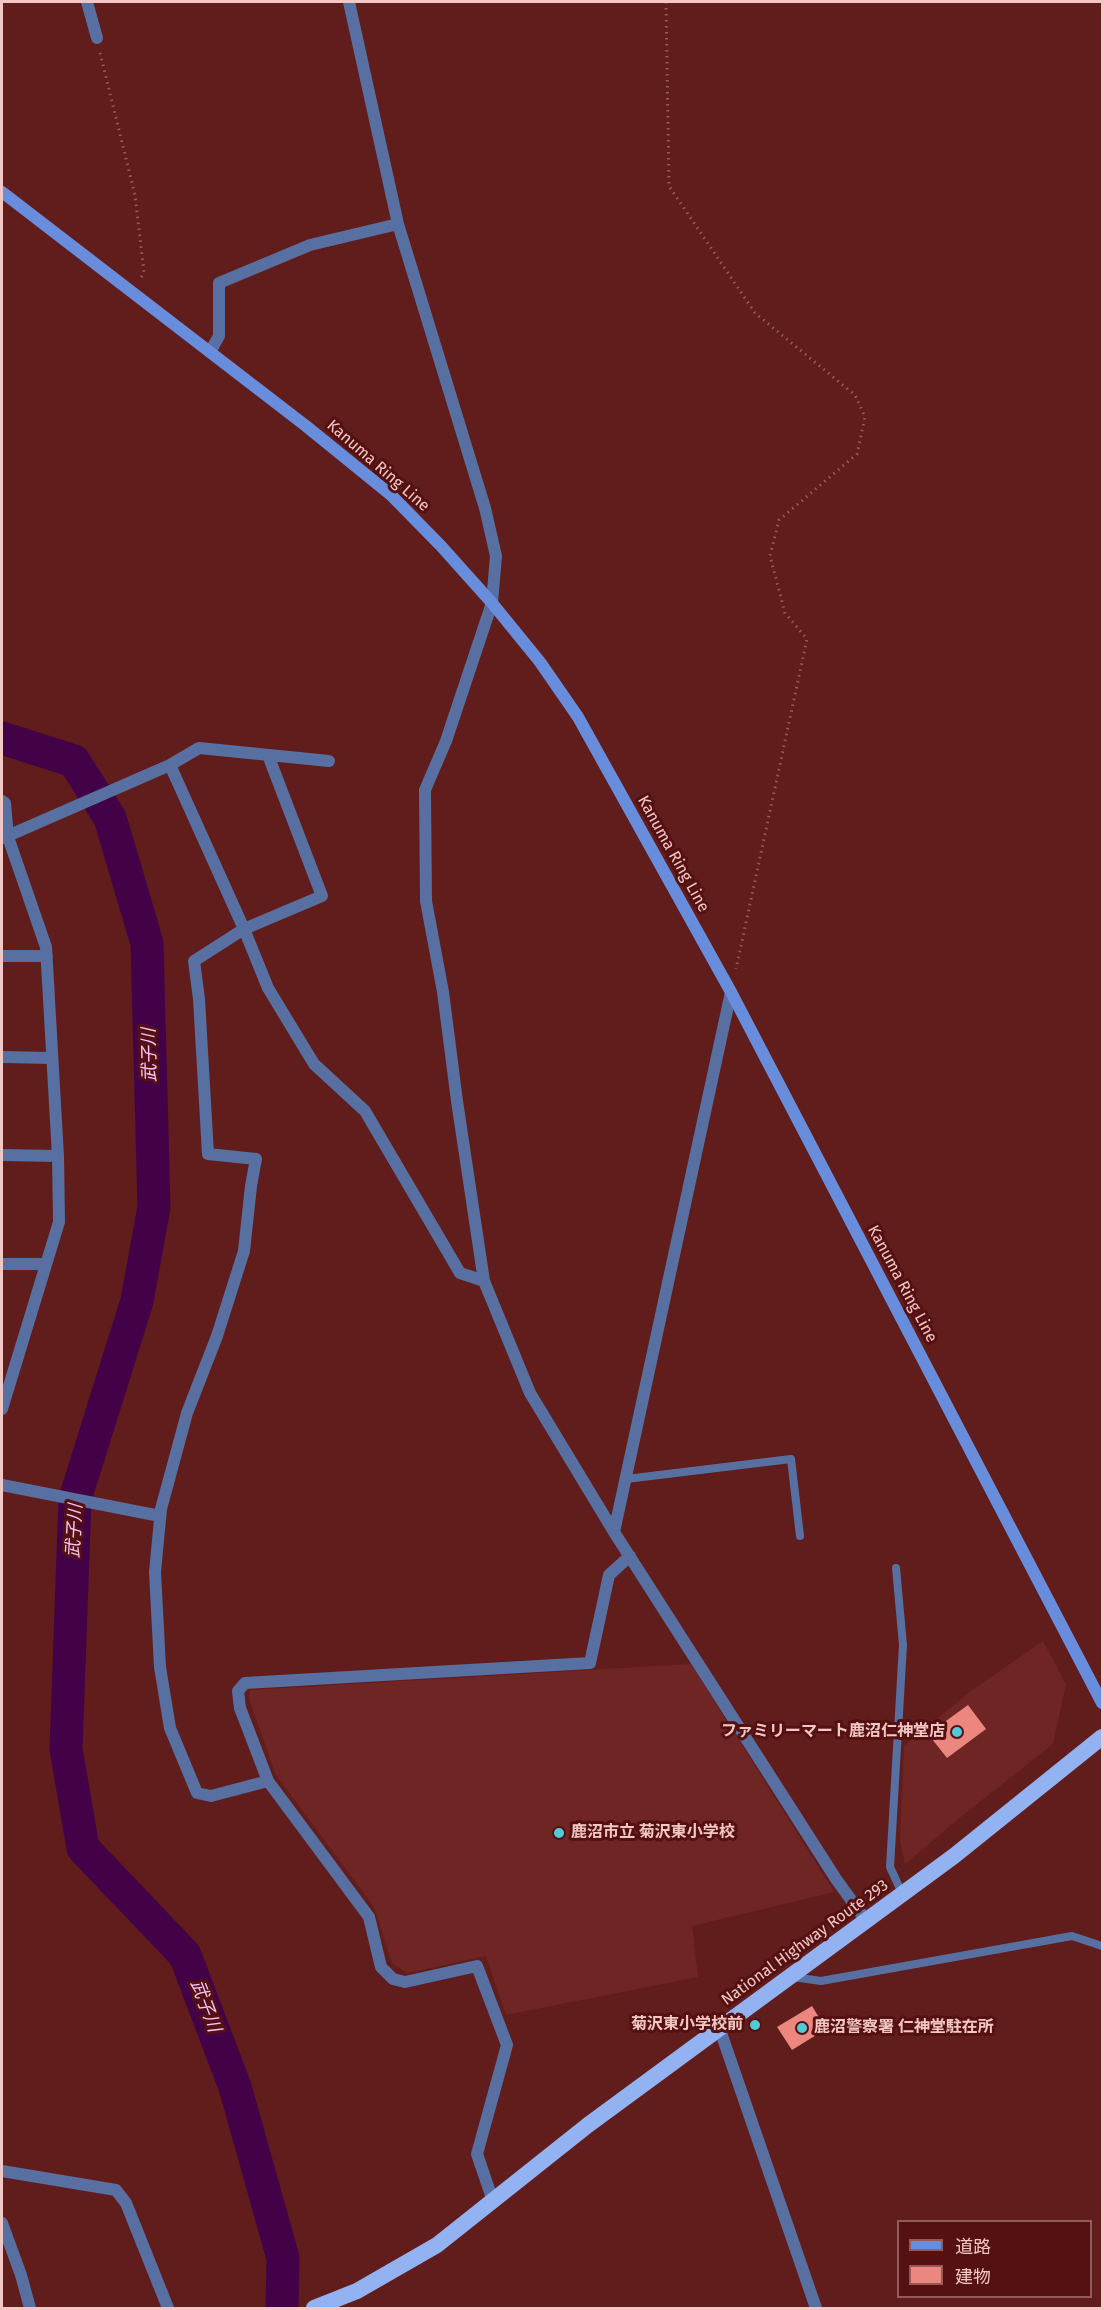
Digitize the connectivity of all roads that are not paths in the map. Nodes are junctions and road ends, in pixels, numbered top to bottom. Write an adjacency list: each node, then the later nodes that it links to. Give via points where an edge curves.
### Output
1 (87, 2): 3 (street)
2 (349, 2): 5 (street)
3 (97, 38)
4 (2, 192): 6 (main road, Kanuma Ring Line)
5 (398, 224): 6 (street, via 310,245 219,283 219,336); 7 (street, via 485,508 496,556)
6 (210, 352): 7 (main road, Kanuma Ring Line, via 391,495)
7 (492, 603): 16 (main road, Kanuma Ring Line, via 578,717); 23 (street, via 446,741 425,790 426,901 443,992)
8 (268, 755): 9 (street); 10 (street, via 199,748); 13 (street, via 322,896)
9 (329, 761)
10 (170, 765): 12 (street); 13 (street)
11 (2, 801): 12 (street)
12 (5, 838): 15 (street)
13 (244, 929): 23 (street, via 268,988 314,1064 365,1111 460,1273); 28 (street, via 194,961 208,1154 255,1159 244,1251 187,1413)
14 (2, 956): 15 (street)
15 (47, 956): 18 (street)
16 (731, 992): 26 (street); 33 (main road, Kanuma Ring Line)
17 (2, 1057): 18 (street)
18 (52, 1058): 20 (street)
19 (2, 1155): 20 (street)
20 (58, 1156): 22 (street, via 59,1222)
21 (2, 1264): 22 (street)
22 (45, 1264): 24 (street)
23 (484, 1281): 29 (street, via 530,1393)
24 (6, 1378): 25 (street)
25 (2, 1409)
26 (626, 1479): 29 (street); 30 (lane, via 791,1459)
27 (2, 1485): 28 (street)
28 (160, 1516): 35 (street, via 156,1572 159,1655 170,1728 197,1793 211,1796)
29 (614, 1532): 31 (street)
30 (800, 1536)
31 (630, 1556): 35 (street, via 609,1575 590,1663 245,1683 238,1691 240,1708); 37 (street)
32 (896, 1568): 36 (lane, via 903,1645 890,1867)
33 (1102, 1703)
34 (1102, 1737): 36 (highway, National Highway Route 293)
35 (268, 1781): 42 (street, via 369,1917 381,1967 393,1979 405,1982 477,1966 507,2045 477,2154)
36 (903, 1894): 37 (highway, National Highway Route 293)
37 (867, 1922): 39 (highway, National Highway Route 293)
38 (1102, 1946): 39 (lane, via 1072,1936 821,1981)
39 (792, 1977): 40 (highway, National Highway Route 293)
40 (719, 2027): 42 (highway, National Highway Route 293); 47 (street)
41 (2, 2171): 45 (street, via 116,2190 126,2203)
42 (493, 2201): 46 (highway, National Highway Route 293, via 437,2245 357,2290)
43 (2, 2223): 44 (street)
44 (30, 2308)
45 (168, 2308)
46 (314, 2308)
47 (816, 2308)

